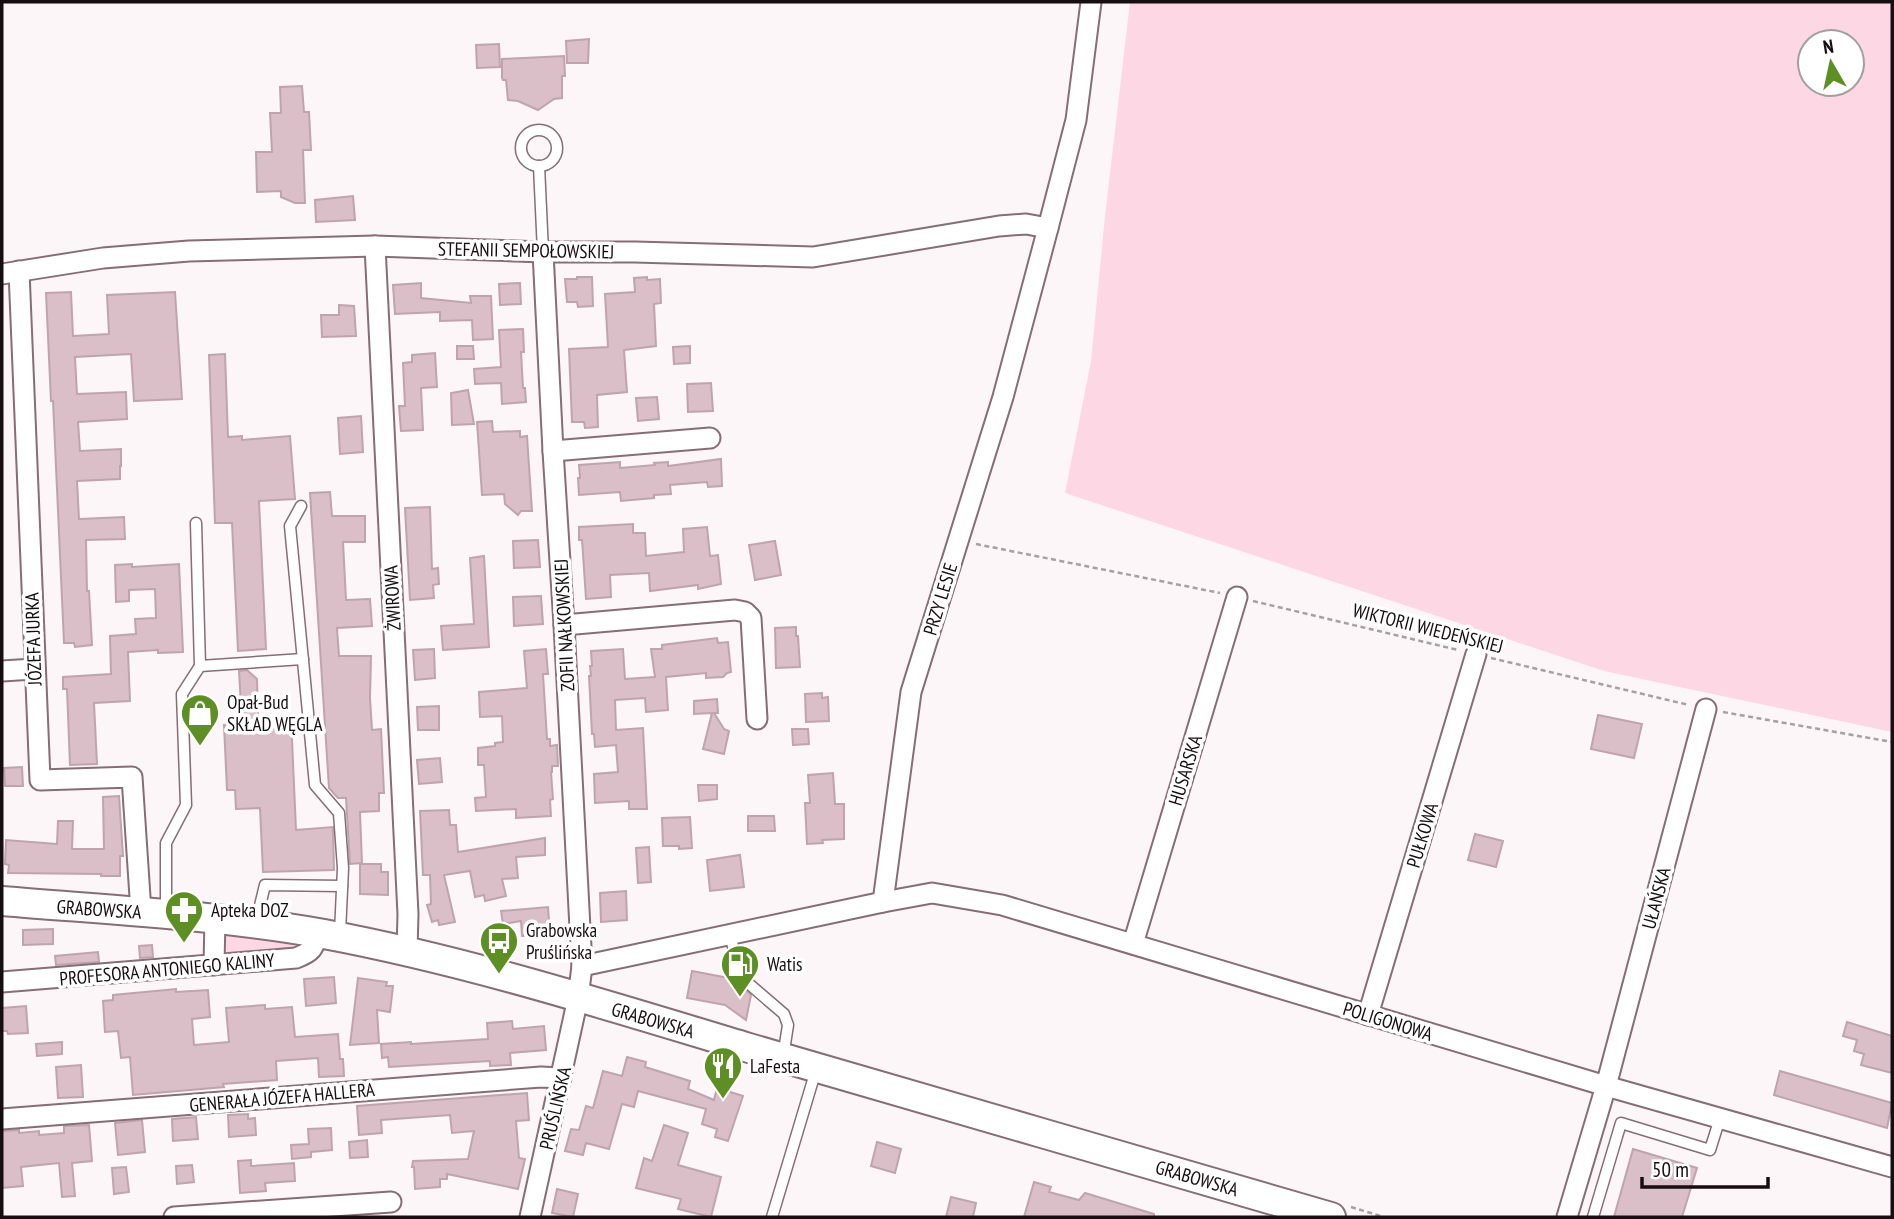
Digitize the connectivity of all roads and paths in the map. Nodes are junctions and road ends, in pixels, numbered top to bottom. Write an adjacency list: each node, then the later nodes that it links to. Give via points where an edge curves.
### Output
1 (1091, 2): 3 (street, PRZY LESIE, via 1076,120)
2 (539, 166): 5 (lane)
3 (1048, 229): 5 (street, STEFANII SEMPOŁOWSKIEJ, via 1026,223 999,226 813,257); 11 (street, PRZY LESIE)
4 (375, 246): 5 (street, STEFANII SEMPOŁOWSKIEJ); 6 (street, STEFANII SEMPOŁOWSKIEJ, via 189,251 103,258); 31 (street, ŻWIROWA)
5 (543, 252): 8 (street, ZOFII NAŁKOWSKIEJ)
6 (10, 273): 17 (street, JÓZEFA JURKA)
7 (710, 438): 8 (street)
8 (553, 451): 13 (street, ZOFII NAŁKOWSKIEJ)
9 (301, 506): 15 (lane, via 290,526)
10 (196, 523): 16 (lane)
11 (958, 540): 12 (path, WIKTORII WIEDEŃSKIEJ); 24 (street, PRZY LESIE, via 911,692)
12 (1237, 597): 14 (path, WIKTORII WIEDEŃSKIEJ); 30 (street, HUSARSKA)
13 (564, 625): 20 (street, via 745,612 751,618); 33 (street, ZOFII NAŁKOWSKIEJ)
14 (1476, 654): 19 (path, WIKTORII WIEDEŃSKIEJ); 36 (street, PUŁKOWA)
15 (303, 659): 16 (lane); 22 (lane, via 315,785 339,813)
16 (200, 666): 25 (lane, via 181,694 186,805 166,843)
17 (34, 669): 18 (street); 25 (street, JÓZEFA JURKA, via 40,780 132,777)
18 (2, 671)
19 (1706, 709): 21 (path, WIKTORII WIEDEŃSKIEJ); 40 (street, UŁAŃSKA)
20 (757, 719)
21 (1892, 742)
22 (342, 886): 27 (lane, via 265,885); 28 (lane)
23 (2, 901): 25 (street, GRABOWSKA)
24 (883, 902): 29 (street); 30 (street, POLIGONOWA, via 932,893 1002,905)
25 (153, 913): 26 (street, GRABOWSKA)
26 (215, 918): 27 (street, GRABOWSKA); 32 (street)
27 (256, 923): 28 (street, GRABOWSKA)
28 (330, 935): 31 (street, GRABOWSKA); 32 (street, PROFESORA ANTONIEGO KALINY, via 296,958)
29 (730, 935): 33 (street); 37 (lane, via 741,977 784,1014 788,1026)
30 (1133, 944): 36 (street, POLIGONOWA)
31 (407, 951): 35 (street, GRABOWSKA)
32 (214, 965): 34 (street, PROFESORA ANTONIEGO KALINY)
33 (582, 966): 35 (street, ZOFII NAŁKOWSKIEJ)
34 (2, 982)
35 (579, 998): 37 (street, GRABOWSKA); 39 (street, PRUŚLIŃSKA)
36 (1368, 1015): 40 (street, POLIGONOWA)
37 (783, 1058): 38 (street, GRABOWSKA)
38 (817, 1068): 47 (lane); 48 (street, GRABOWSKA)
39 (561, 1078): 42 (street, GENERAŁA JÓZEFA HALLERA); 46 (street, PRUŚLIŃSKA)
40 (1606, 1086): 41 (street, POLIGONOWA); 49 (street, UŁAŃSKA)
41 (1720, 1118): 43 (street, POLIGONOWA); 50 (lane, via 1710,1150 1621,1123)
42 (2, 1119)
43 (1892, 1167)
44 (391, 1202): 45 (street)
45 (174, 1217)
46 (530, 1217)
47 (772, 1217)
48 (1331, 1217)
49 (1567, 1217)
50 (1593, 1217)

